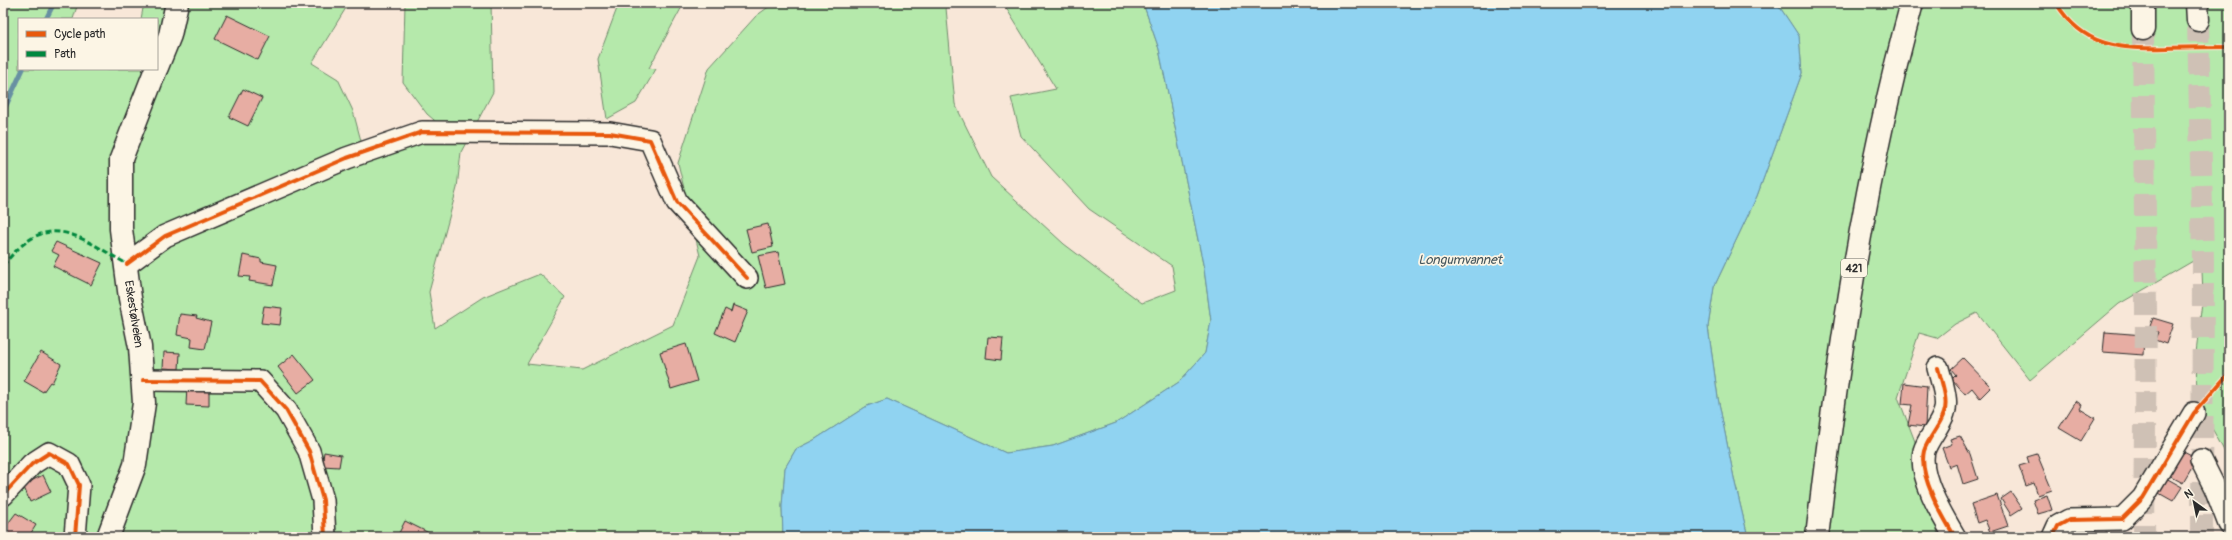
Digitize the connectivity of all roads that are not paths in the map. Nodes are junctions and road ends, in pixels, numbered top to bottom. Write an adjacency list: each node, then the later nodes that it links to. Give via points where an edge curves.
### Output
1 (177, 3): 6 (main road, Eskestølveien, via 170,35)
2 (1900, 3): 19 (main road, 421, via 1856,195 1834,312)
3 (1912, 3): 20 (main road, 421, via 1867,197 1846,313)
4 (2143, 3): 5 (main road)
5 (2143, 29)
6 (158, 65)
7 (156, 70): 8 (main road, Eskestølveien, via 121,159 121,229)
8 (127, 264): 9 (street, via 165,236 346,158 422,132 610,133 650,140 677,202); 11 (main road, Eskestølveien)
9 (747, 278)
10 (1938, 368): 21 (street, via 1945,412 1924,452 1925,469 1931,489)
11 (143, 380): 17 (main road, Eskestølveien, via 144,403 135,465); 18 (street, via 260,381 286,410 309,451 323,500)
12 (2194, 413): 22 (street, via 2144,498 2122,519 2070,520 2058,526)
13 (2201, 460): 15 (street)
14 (3, 495): 16 (street, via 32,464 49,452 69,464 79,485)
15 (2229, 524)
16 (75, 537)
17 (108, 537)
18 (325, 537)
19 (1806, 537)
20 (1817, 537)
21 (1955, 537)
22 (2053, 537)

